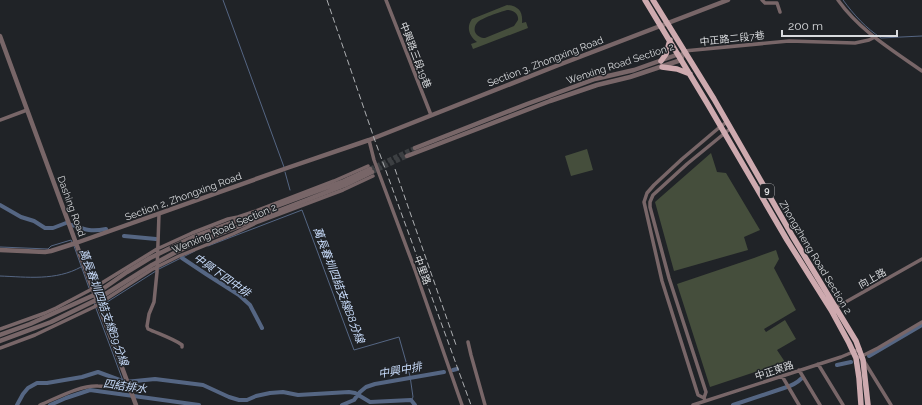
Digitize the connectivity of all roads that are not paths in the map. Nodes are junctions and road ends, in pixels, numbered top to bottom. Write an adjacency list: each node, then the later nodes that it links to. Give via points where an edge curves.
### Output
1 (386, 0): 19 (street, 中興路三段19巷)
2 (645, 0): 9 (main road, 9)
3 (653, 0): 8 (main road, 9)
4 (728, 0): 8 (street, Section 3, Zhongxing Road)
5 (762, 0): 7 (street, via 765,3 778,3)
6 (838, 0): 11 (street, via 862,28)
7 (780, 12)
8 (666, 23): 9 (street, Section 3, Zhongxing Road); 13 (main road, Zhongzheng Road Section 2 / 9)
9 (660, 25): 12 (main road, Zhongzheng Road Section 2 / 9); 19 (street, Section 3, Zhongxing Road)
10 (0, 36): 18 (street, Dashing Road)
11 (875, 37): 13 (street, 中正路二段7巷, via 855,43 788,41); 16 (street)
12 (670, 40): 14 (main road, Zhongzheng Road Section 2 / 9); 15 (main road)
13 (684, 51): 14 (street, Wenxing Road Section 2); 21 (main road, Zhongzheng Road Section 2 / 9)
14 (680, 58): 15 (street, Wenxing Road Section 2); 17 (main road, Zhongzheng Road Section 2 / 9)
15 (661, 64): 17 (main road); 26 (street, Wenxing Road Section 2, via 595,80); 27 (street, Wenxing Road Section 2, via 630,77 550,101)
16 (922, 71)
17 (690, 74): 22 (main road, Zhongzheng Road Section 2 / 9)
18 (27, 110): 20 (street); 29 (street, Dashing Road)
19 (431, 115): 25 (street, Section 3, Zhongxing Road)
20 (0, 120)
21 (727, 122): 22 (street); 23 (main road, Zhongzheng Road Section 2 / 9)
22 (720, 126): 24 (main road, Zhongzheng Road Section 2 / 9); 53 (street, via 654,185 644,202 662,281 698,394)
23 (731, 128): 24 (street); 37 (main road, Zhongzheng Road Section 2 / 9)
24 (724, 133): 37 (main road, Zhongzheng Road Section 2 / 9); 53 (street, via 653,195 650,202 669,278 706,392)
25 (369, 140): 28 (street, Section 2, Zhongxing Road); 56 (street, 中里路)
26 (415, 148)
27 (407, 156)
28 (159, 214): 29 (street, Section 2, Zhongxing Road); 31 (street)
29 (76, 243): 30 (street, Section 2, Zhongxing Road, via 45,252); 34 (street, Dashing Road)
30 (0, 250)
31 (158, 251): 33 (street); 33 (street, Wenxing Road Section 2, via 371,171 345,185 196,242); 34 (street, Wenxing Road Section 2); 35 (street, Wenxing Road Section 2)
32 (922, 259): 37 (street, 向上路)
33 (157, 265): 36 (street, Wenxing Road Section 2); 43 (street, via 154,302 149,314 148,330 178,342)
34 (92, 289): 35 (street, Dashing Road); 39 (street, Wenxing Road Section 2, via 45,313)
35 (94, 295): 36 (street, Dashing Road); 40 (street, Wenxing Road Section 2)
36 (97, 302): 41 (street, Wenxing Road Section 2); 44 (street, Wenxing Road Section 2, via 35,335); 52 (street, Dashing Road)
37 (833, 309): 45 (main road, Zhongzheng Road Section 2 / 9); 46 (main road, Zhongzheng Road Section 2 / 9)
38 (922, 322): 48 (street)
39 (0, 329)
40 (0, 335)
41 (0, 341)
42 (468, 342): 57 (street)
43 (182, 347)
44 (0, 348)
45 (860, 349): 46 (street, 中正東路); 48 (main road, Zhongzheng Road Section 2 / 9)
46 (853, 352): 47 (main road, Zhongzheng Road Section 2 / 9); 49 (street, 中正東路)
47 (856, 358): 48 (street); 62 (main road, Zhongzheng Road Section 2 / 9)
48 (863, 358): 63 (main road, Zhongzheng Road Section 2 / 9); 64 (street)
49 (818, 364): 50 (street, 中正東路); 61 (street)
50 (799, 370): 51 (street, 中正東路); 60 (street)
51 (782, 376): 53 (street, 中正東路); 59 (street)
52 (128, 386): 54 (street, via 124,389 88,387); 55 (street, Dashing Road)
53 (704, 400): 58 (street, 中正東路)
54 (40, 405)
55 (136, 405)
56 (462, 405)
57 (485, 405)
58 (693, 405)
59 (799, 405)
60 (820, 405)
61 (843, 405)
62 (861, 405)
63 (868, 405)
64 (891, 405)

